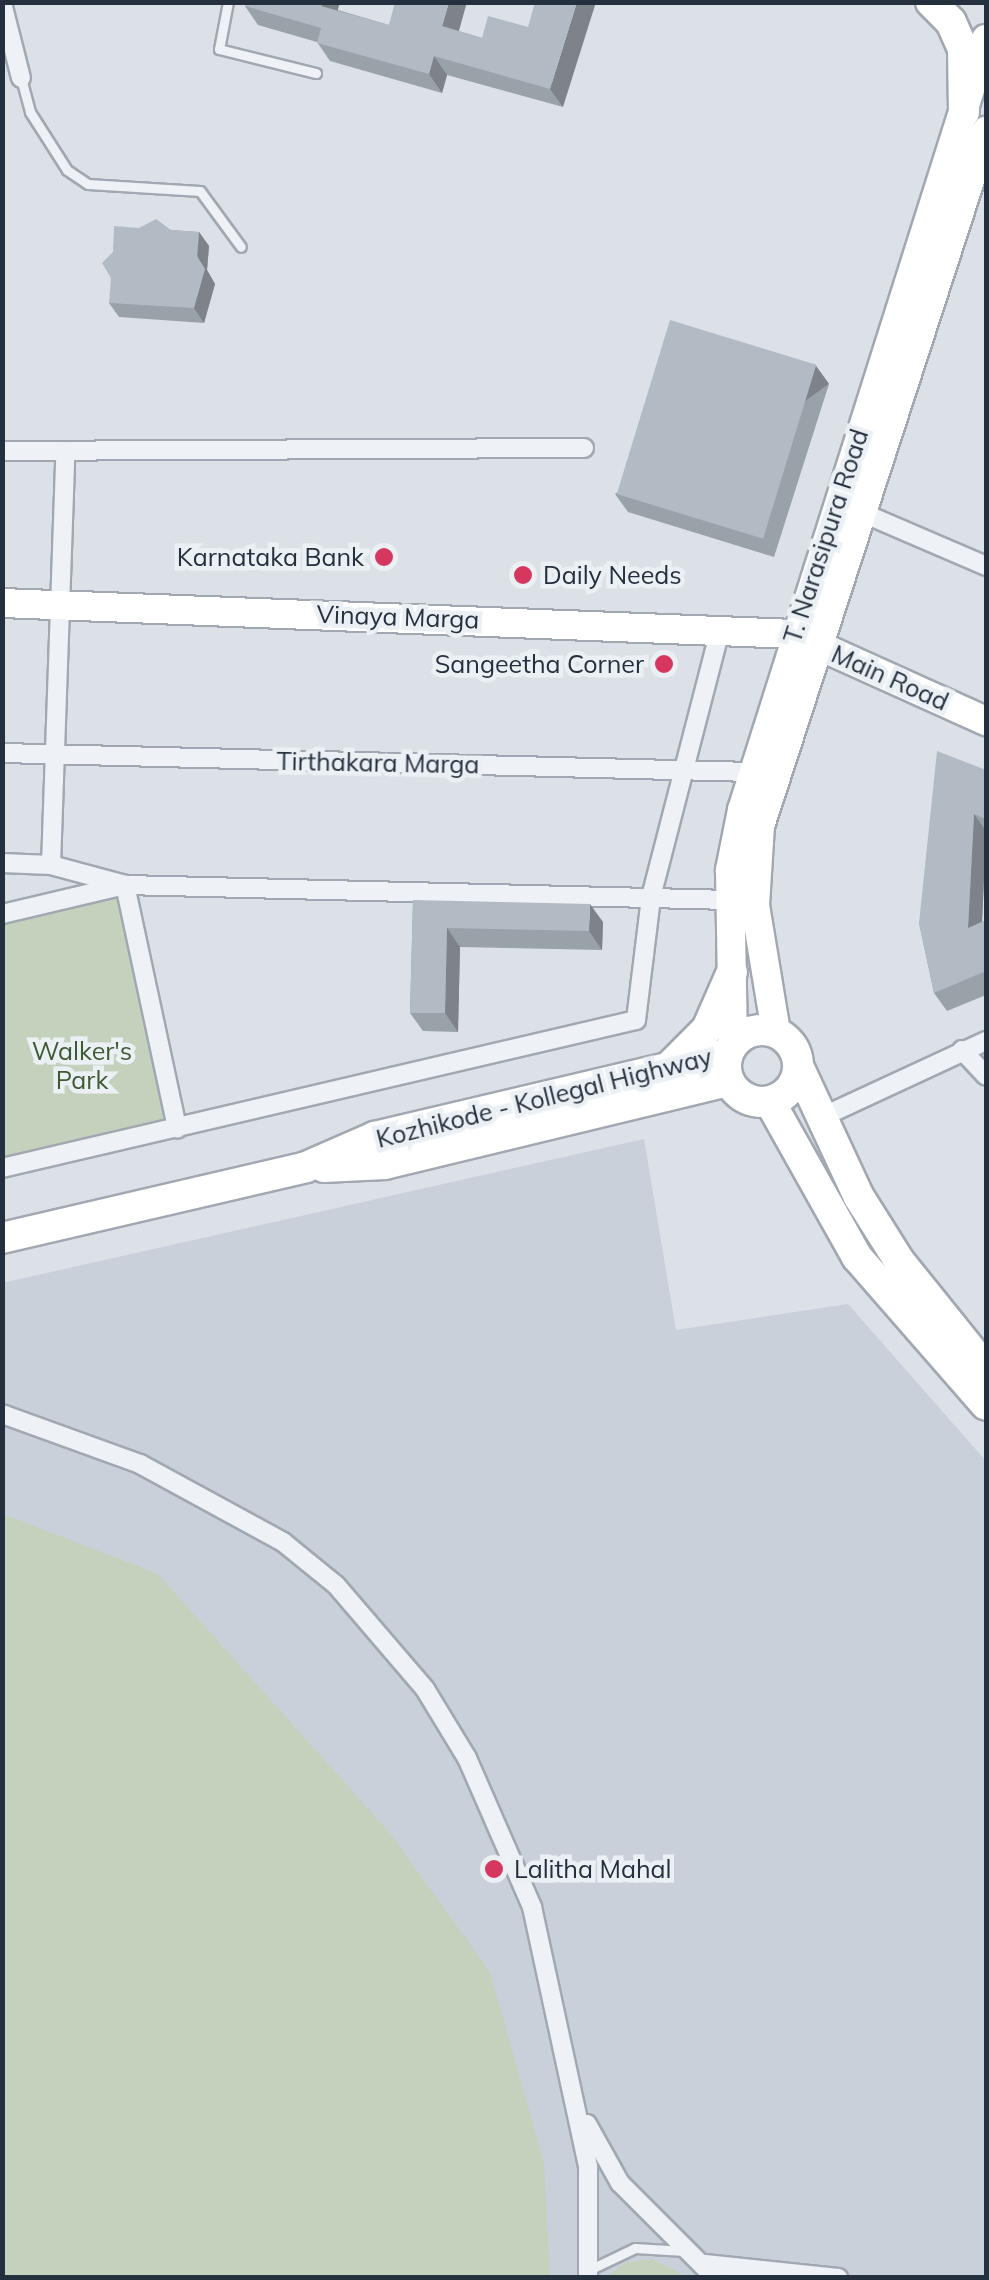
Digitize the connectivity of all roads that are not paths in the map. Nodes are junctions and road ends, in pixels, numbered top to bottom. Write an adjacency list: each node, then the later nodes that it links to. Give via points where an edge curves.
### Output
1 (2, 2): 6 (street)
2 (228, 2): 5 (lane, via 220,49)
3 (931, 2): 7 (main road, via 963,49)
4 (986, 39): 7 (main road, T. Narasipura Road)
5 (316, 73)
6 (22, 78): 8 (lane, via 30,112 66,170 88,184 200,191)
7 (975, 121): 12 (main road, T. Narasipura Road); 17 (main road, T. Narasipura Road)
8 (241, 247)
9 (584, 448): 11 (street)
10 (2, 451): 11 (street)
11 (65, 455): 15 (street)
12 (862, 513): 13 (street); 17 (main road, T. Narasipura Road)
13 (986, 566)
14 (2, 602): 15 (main road, Vinaya Marga)
15 (59, 603): 16 (main road, Vinaya Marga); 20 (street)
16 (720, 631): 17 (main road, Vinaya Marga); 21 (street)
17 (804, 640): 18 (main road, Main Road); 22 (main road, T. Narasipura Road); 30 (main road, T. Narasipura Road, via 754,866 762,968)
18 (986, 721)
19 (2, 753): 20 (street, Tirthakara Marga)
20 (53, 755): 21 (street, Tirthakara Marga); 24 (street)
21 (679, 770): 22 (street, Tirthakara Marga); 26 (street)
22 (754, 772): 27 (main road, T. Narasipura Road, via 736,836)
23 (2, 863): 24 (street)
24 (51, 866): 25 (street)
25 (125, 885): 26 (street); 28 (street); 40 (street)
26 (652, 897): 27 (street); 40 (street, via 636,1020)
27 (730, 900): 29 (main road, T. Narasipura Road)
28 (2, 914)
29 (732, 972): 33 (main road, T. Narasipura Road); 35 (main road, via 707,1029)
30 (776, 1032): 33 (main road, via 752,1031); 34 (main road, via 793,1047)
31 (986, 1041): 32 (street)
32 (962, 1050): 36 (street); 39 (street)
33 (729, 1059): 35 (main road, Kozhikode - Kollegal Highway); 37 (main road, via 746,1099); 38 (main road, Kozhikode - Kollegal Highway)
34 (799, 1068): 37 (main road, via 790,1090); 39 (main road)
35 (665, 1069): 42 (main road, Kozhikode - Kollegal Highway, via 375,1138)
36 (986, 1076)
37 (770, 1102): 41 (main road)
38 (642, 1104): 41 (main road, via 712,1100 736,1107); 42 (main road, Kozhikode - Kollegal Highway, via 385,1164)
39 (822, 1117): 45 (main road, via 859,1197 900,1262)
40 (177, 1128): 43 (street)
41 (802, 1160): 46 (main road, via 857,1256)
42 (306, 1167): 44 (main road, Kozhikode - Kollegal Highway)
43 (2, 1168)
44 (2, 1238)
45 (986, 1369)
46 (986, 1405)
47 (2, 1414): 48 (street, via 210,1497 283,1542 376,1630 425,1689 500,1829 532,1907)
48 (578, 2106): 49 (street, via 620,2183); 50 (street, via 588,2167)
49 (704, 2265): 50 (lane, via 635,2248); 51 (street)
50 (588, 2274)
51 (838, 2278)

